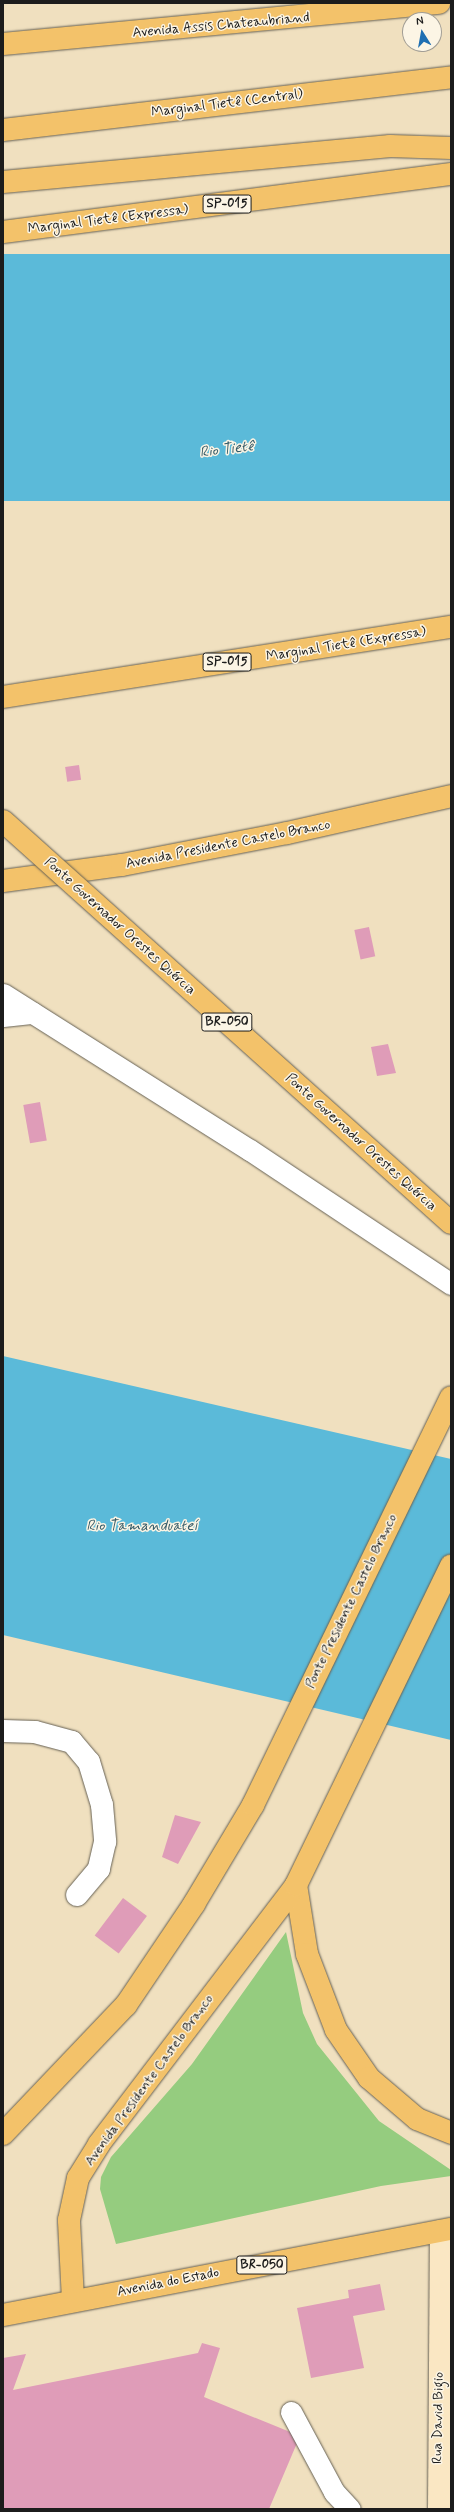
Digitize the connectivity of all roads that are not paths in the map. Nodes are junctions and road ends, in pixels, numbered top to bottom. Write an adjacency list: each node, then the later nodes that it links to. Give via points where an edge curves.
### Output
1 (439, 3): 2 (highway, Avenida Assis Chateaubriand)
2 (3, 44)
3 (451, 77): 4 (highway, Marginal Tietê (Central))
4 (3, 130)
5 (451, 148): 7 (highway, via 390,146)
6 (451, 174): 8 (highway, Marginal Tietê (Expressa) / SP-015)
7 (3, 182)
8 (3, 232)
9 (451, 627): 10 (highway, Marginal Tietê (Expressa) / SP-015)
10 (3, 697)
11 (451, 796): 13 (highway, Avenida Presidente Castelo Branco, via 272,836 122,865)
12 (3, 821): 17 (highway, Ponte Governador Orestes Quércia / BR-050, bridge)
13 (3, 881)
14 (3, 994): 15 (lane)
15 (33, 1013): 16 (lane); 18 (lane, via 250,1150)
16 (3, 1016)
17 (451, 1223)
18 (451, 1284)
19 (451, 1398): 24 (highway, Ponte Presidente Castelo Branco, via 253,1805 194,1904 126,2006)
20 (451, 1566): 22 (highway)
21 (3, 1731): 23 (street, via 35,1732 72,1742 88,1762 102,1805 105,1842 99,1869)
22 (296, 1885): 25 (highway, via 307,1954 336,2030 369,2078 417,2119); 27 (highway, Avenida Presidente Castelo Branco, via 99,2144 78,2178 69,2220)
23 (77, 1895)
24 (3, 2134)
25 (451, 2134)
26 (446, 2230): 27 (highway, Avenida do Estado / BR-050); 30 (street, Rua David Bigio)
27 (73, 2300): 28 (highway, Avenida do Estado / BR-050)
28 (3, 2315)
29 (291, 2412): 31 (lane, via 334,2492)
30 (437, 2508)
31 (350, 2509)

